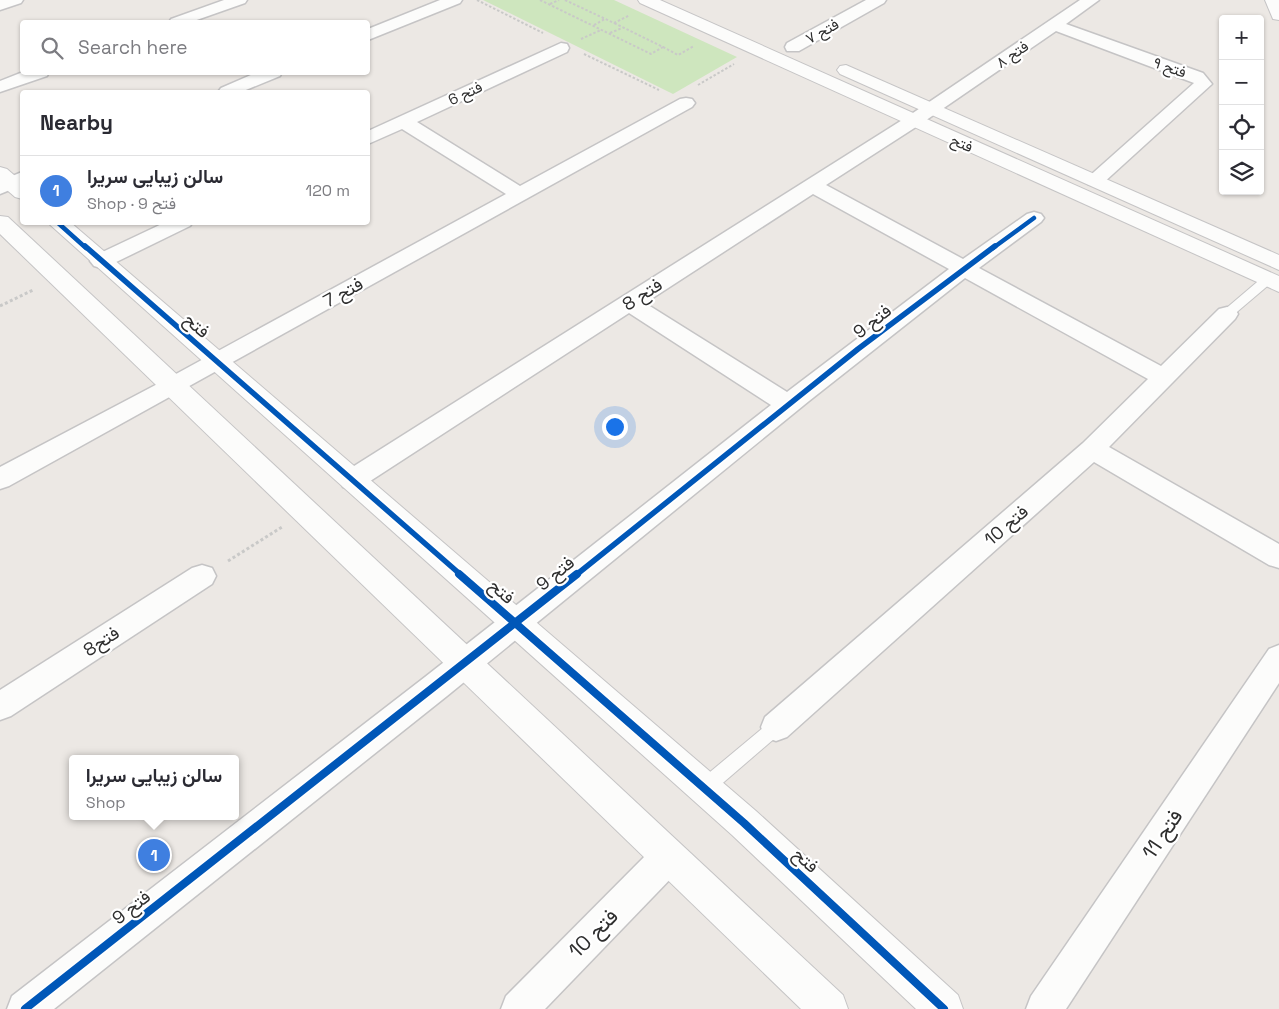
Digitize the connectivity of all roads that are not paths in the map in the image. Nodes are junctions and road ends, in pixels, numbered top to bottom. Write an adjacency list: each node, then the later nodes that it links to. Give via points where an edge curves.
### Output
1 (15, 0): 8 (street)
2 (239, 0): 10 (street)
3 (454, 0): 15 (street)
4 (686, 0): 17 (street)
5 (878, 0): 17 (street, فتح ۷)
6 (1091, 0): 14 (street, فتح ۸)
7 (1273, 0): 11 (street)
8 (0, 5)
9 (639, 7): 26 (street, فتح)
10 (215, 8): 12 (street); 13 (street)
11 (1279, 15)
12 (230, 18)
13 (182, 20)
14 (1054, 25): 25 (street, فتح ۸); 29 (street, فتح ۹, via 1197,76 1203,84)
15 (370, 34)
16 (556, 42): 27 (street, فتح 6)
17 (793, 47): 18 (street)
18 (810, 54)
19 (828, 62): 25 (street, فتح)
20 (32, 75): 22 (street)
21 (267, 75): 23 (street)
22 (0, 87)
23 (232, 90)
24 (681, 95): 31 (street, فتح 7)
25 (932, 107): 26 (street, فتح 8); 29 (street, فتح)
26 (913, 121): 30 (street, فتح 8); 38 (street, فتح)
27 (404, 122): 28 (street, فتح 6); 31 (street)
28 (370, 137)
29 (1095, 180): 38 (street, فتح)
30 (812, 185): 37 (street); 39 (street, فتح 8)
31 (521, 194): 41 (street, فتح 7)
32 (1034, 218): 37 (street, فتح 9)
33 (0, 222): 43 (street)
34 (60, 225): 36 (street, فتح)
35 (178, 225): 36 (street)
36 (101, 261): 41 (street, فتح)
37 (964, 268): 42 (street); 44 (street, فتح 9)
38 (1275, 276): 40 (lane)
39 (628, 302): 44 (street); 47 (street, فتح 8)
40 (1227, 314): 42 (street, فتح 10)
41 (216, 362): 43 (street, فتح 7); 47 (street, فتح)
42 (1163, 377): 45 (street, فتح 10)
43 (173, 386): 46 (street, فتح 7); 52 (street)
44 (790, 405): 50 (street, فتح 9)
45 (1092, 449): 48 (street); 54 (street, فتح 10)
46 (0, 479)
47 (352, 480): 50 (street, فتح)
48 (1279, 557)
49 (202, 576): 53 (street, فتح8)
50 (516, 623): 52 (street, فتح 9); 55 (street, فتح)
51 (1279, 658): 61 (street, فتح 11)
52 (465, 664): 56 (street); 57 (street, فتح 9)
53 (0, 706)
54 (776, 727): 55 (lane)
55 (704, 788): 60 (street, فتح)
56 (668, 857): 58 (street, فتح 10); 59 (street)
57 (25, 1009)
58 (518, 1009)
59 (829, 1009)
60 (944, 1009)
61 (1044, 1009)

